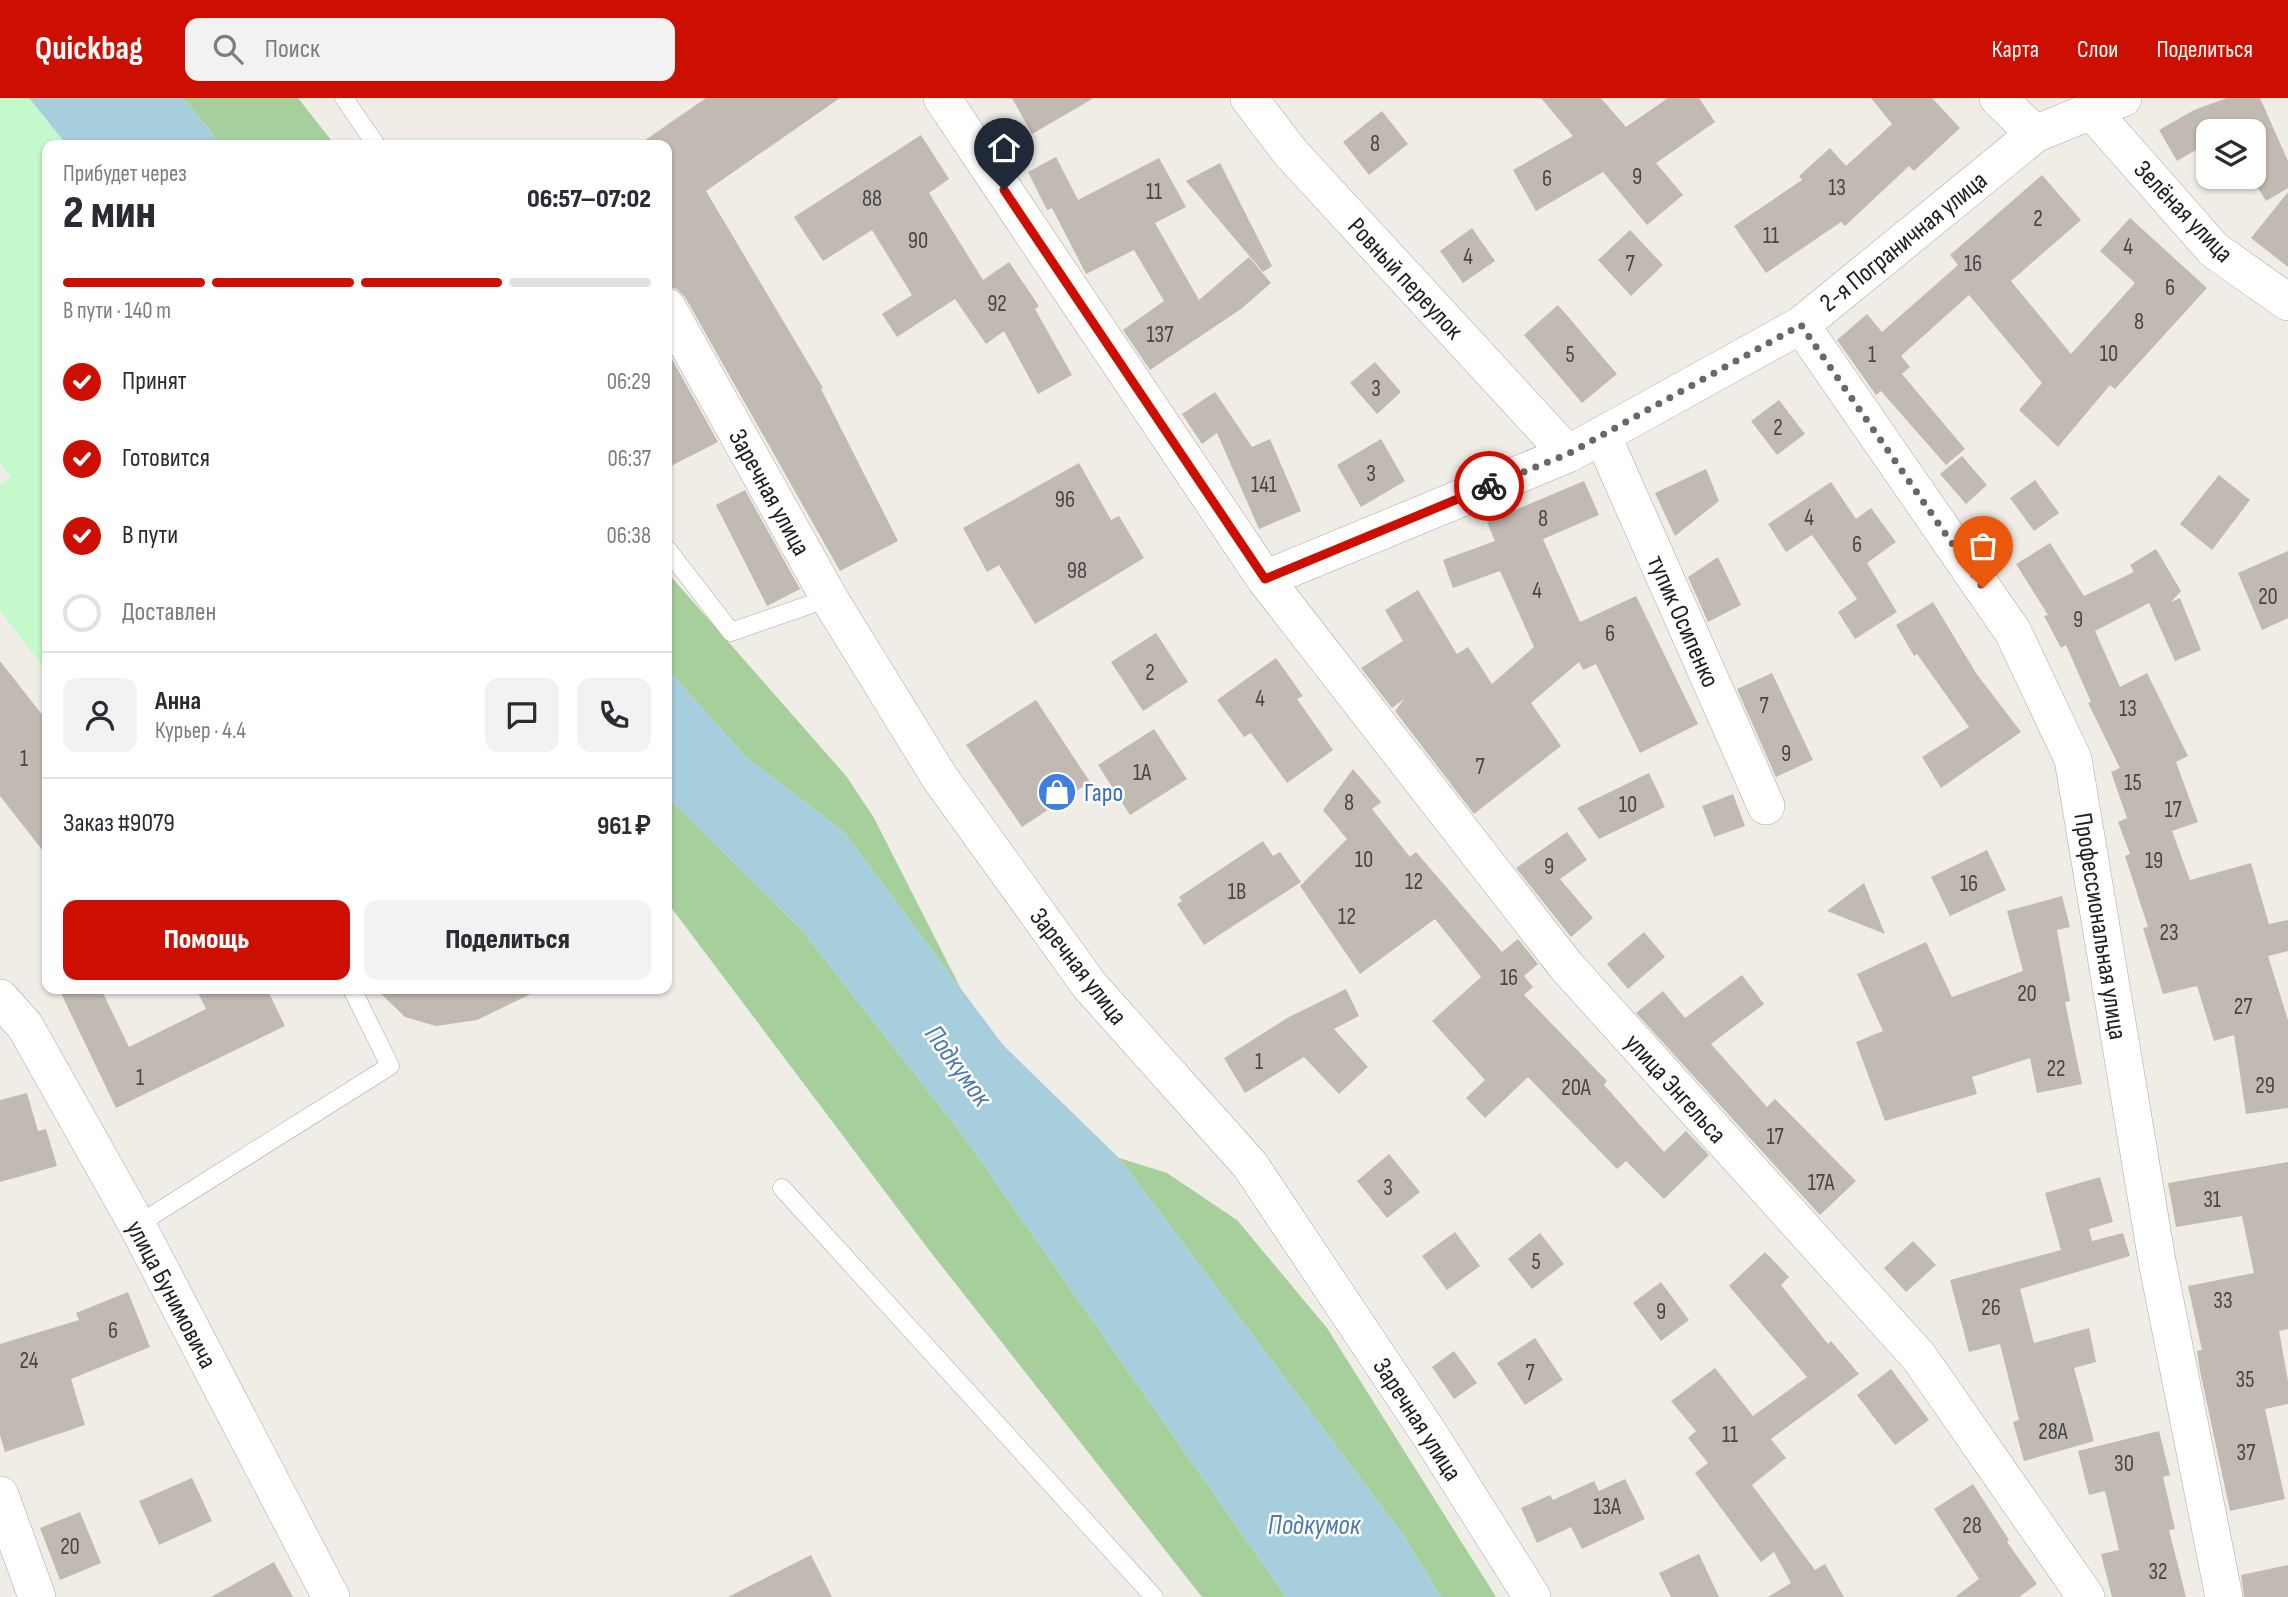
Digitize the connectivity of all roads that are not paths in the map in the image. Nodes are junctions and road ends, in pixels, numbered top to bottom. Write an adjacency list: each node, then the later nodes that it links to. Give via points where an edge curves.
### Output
1 (344, 98): 7 (lane)
2 (942, 98): 14 (street, улица Энгельса)
3 (1249, 98): 12 (street, Ровный переулок, via 1290,152)
4 (1998, 98): 6 (street)
5 (2106, 104): 6 (street, 2-я Пограничная улица); 8 (street, Зелёная улица, via 2214,250)
6 (2035, 134): 10 (street, 2-я Пограничная улица)
7 (373, 140)
8 (2288, 302)
9 (672, 316): 15 (street, Заречная улица)
10 (1801, 325): 11 (street, 2-я Пограничная улица); 27 (street, Профессиональная улица, via 2013,632 2073,758 2157,1261)
11 (1602, 435): 12 (street, 2-я Пограничная улица); 16 (street, тупик Осипенко)
12 (1568, 454): 14 (street, 2-я Пограничная улица)
13 (672, 555): 15 (lane, via 731,632)
14 (1265, 579): 26 (street, улица Энгельса, via 1567,967 1919,1357)
15 (829, 598): 25 (street, Заречная улица, via 940,778 1090,986 1250,1165)
16 (1766, 806)
17 (354, 994): 20 (lane, via 390,1066)
18 (0, 998): 20 (street, улица Бунимовича, via 25,1026)
19 (782, 1188): 24 (lane)
20 (137, 1225): 23 (street, улица Бунимовича)
21 (0, 1494): 22 (street)
22 (37, 1597)
23 (331, 1597)
24 (1154, 1597)
25 (1532, 1597)
26 (2086, 1597)
27 (2224, 1597)

